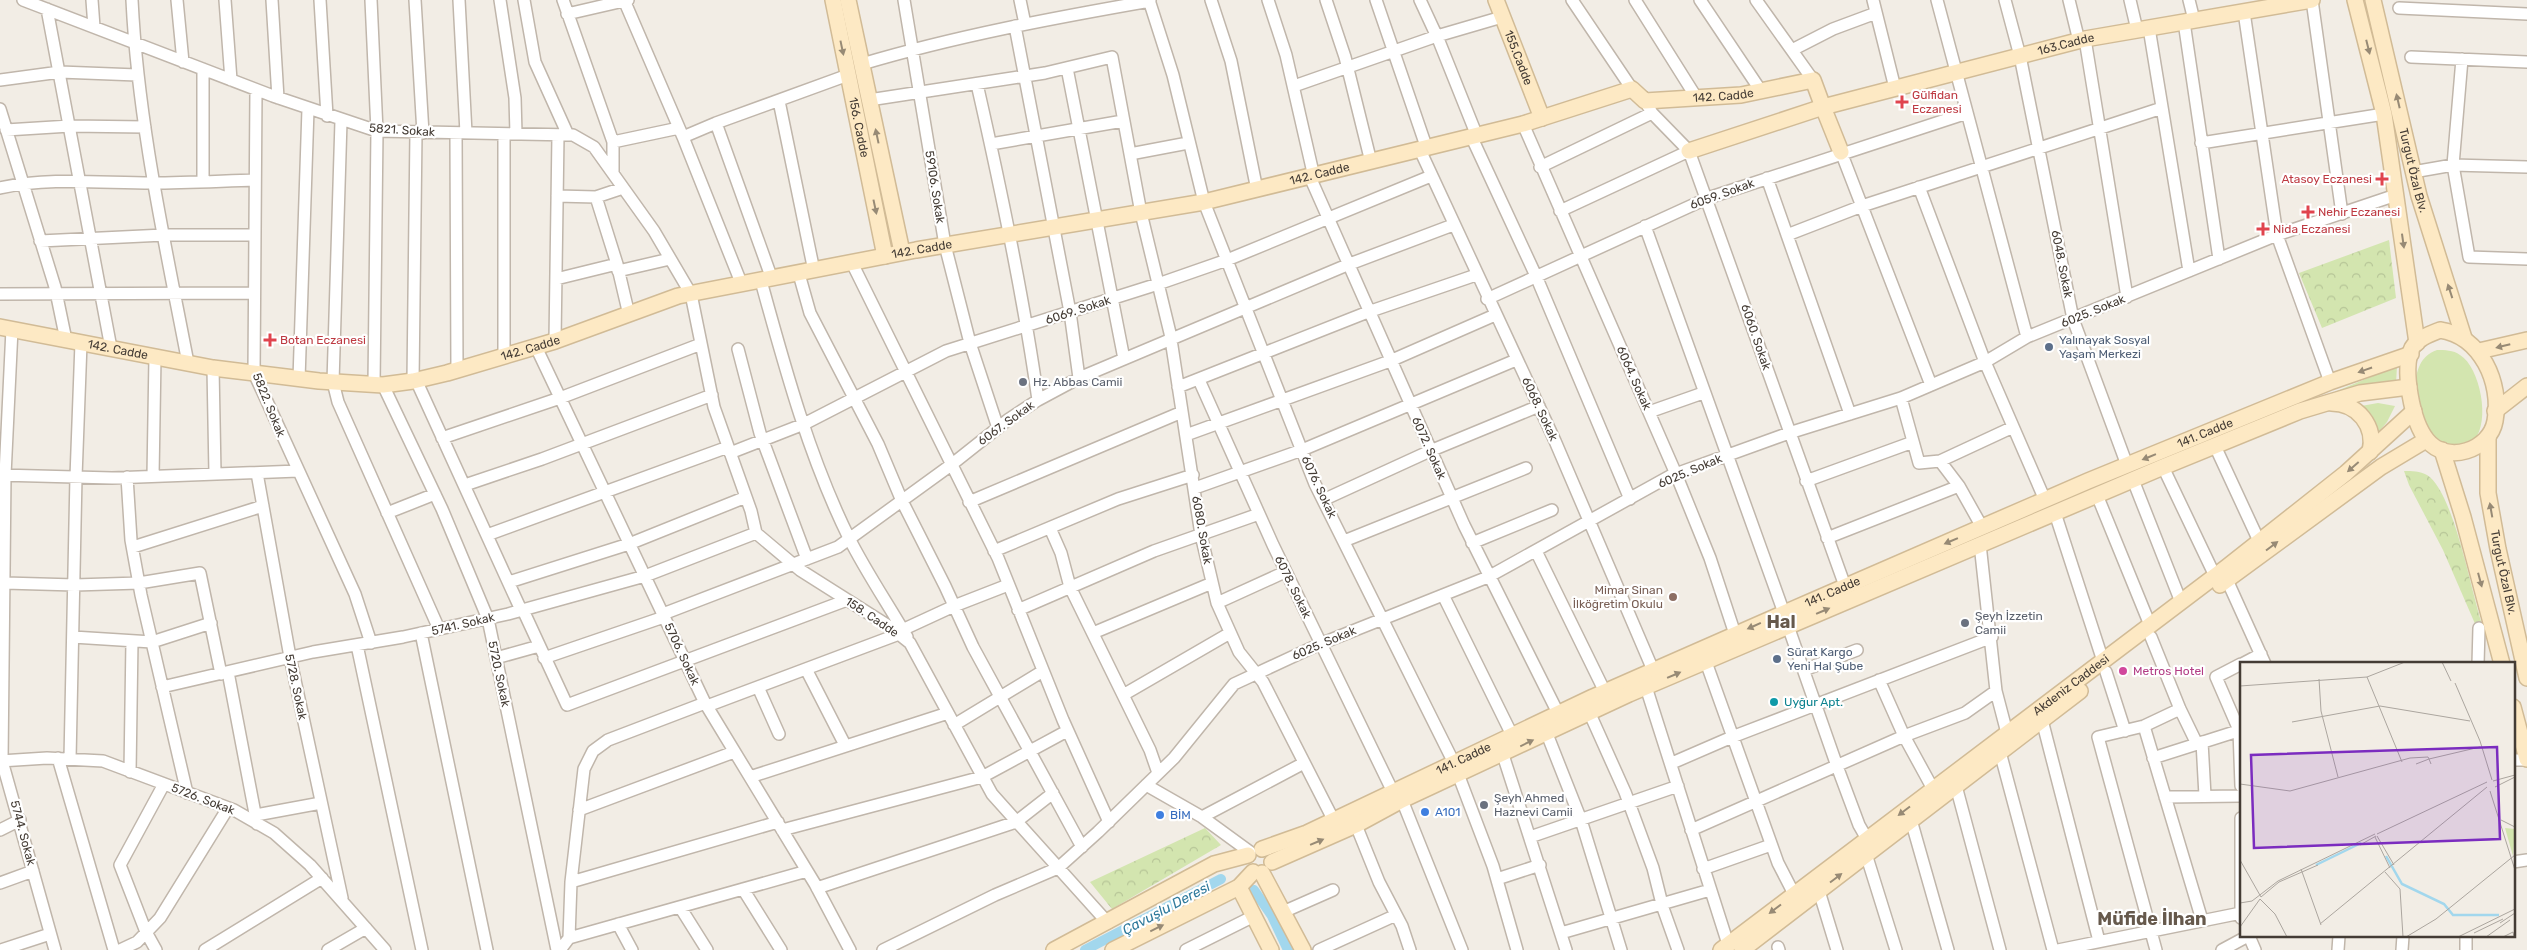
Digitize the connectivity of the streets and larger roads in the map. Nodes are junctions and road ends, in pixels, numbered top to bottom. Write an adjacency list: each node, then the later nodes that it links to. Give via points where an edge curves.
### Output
1 (92, 0): 48 (street)
2 (132, 0): 52 (street)
3 (177, 0): 59 (street)
4 (225, 0): 71 (street)
5 (272, 0): 81 (street)
6 (320, 0): 91 (street)
7 (371, 0): 103 (street)
8 (415, 0): 104 (street)
9 (459, 0): 106 (street)
10 (500, 0): 109 (street, via 515,98)
11 (524, 0): 110 (street, via 535,62)
12 (563, 0): 43 (street)
13 (625, 0): 43 (street); 107 (street)
14 (833, 0): 68 (street, 156. Cadde, one-way to 68)
15 (848, 0): 61 (street, 156. Cadde)
16 (904, 0): 53 (street, 59106. Sokak)
17 (1020, 0): 47 (street)
18 (1150, 0): 47 (street); 114 (street, 6076. Sokak, via 1173,75)
19 (1211, 0): 140 (street, via 1231,61)
20 (1268, 0): 74 (street, 6072. Sokak)
21 (1326, 0): 64 (street)
22 (1376, 0): 55 (street, 6068. Sokak)
23 (1420, 0): 50 (street)
24 (1496, 0): 45 (street, 155.Cadde)
25 (1572, 0): 76 (street)
26 (1635, 0): 80 (street)
27 (1700, 0): 79 (street)
28 (1756, 0): 54 (street)
29 (1873, 0): 42 (street)
30 (1938, 0): 66 (street)
31 (2005, 0): 56 (street, 6048. Sokak)
32 (2069, 0): 51 (street)
33 (2130, 0): 49 (street)
34 (2189, 0): 46 (street)
35 (2312, 0): 39 (street, 163.Cadde); 96 (street)
36 (2355, 0): 90 (street, Turgut Özal Blv., one-way to 90)
37 (2373, 0): 127 (street, Turgut Özal Blv., one-way to 37)
38 (28, 1): 41 (street, 5821. Sokak)
39 (2248, 7): 46 (street, 163.Cadde); 105 (street)
40 (2399, 8): 44 (street)
41 (47, 9): 48 (street, 5821. Sokak); 65 (street)
42 (1876, 13): 54 (street, via 1832,29); 75 (street)
43 (567, 14): 113 (street)
44 (2527, 14)
45 (1502, 17): 50 (street); 92 (street, 155.Cadde)
46 (2189, 21): 49 (street, 163.Cadde); 115 (street)
47 (1020, 25): 53 (street); 69 (street)
48 (94, 28): 52 (street, 5821. Sokak)
49 (2143, 29): 51 (street, 163.Cadde); 86 (street)
50 (1437, 36): 55 (street); 112 (street)
51 (2082, 40): 56 (street, 163.Cadde); 100 (street)
52 (134, 44): 59 (street, 5821. Sokak); 67 (street)
53 (912, 49): 61 (street); 78 (street, 59106. Sokak)
54 (1792, 50): 72 (street)
55 (1394, 52): 64 (street); 118 (street, 6068. Sokak)
56 (2020, 56): 66 (street, 163.Cadde); 117 (street, 6048. Sokak)
57 (2411, 58): 58 (street)
58 (2462, 59): 60 (street); 123 (street)
59 (183, 62): 63 (street, 5821. Sokak)
60 (2527, 62)
61 (862, 64): 82 (street, 156. Cadde)
62 (1067, 68): 69 (street); 93 (street, 6080. Sokak, via 1112,57); 102 (street)
63 (202, 69): 71 (street, 5821. Sokak); 134 (street)
64 (1348, 69): 74 (street); 122 (street)
65 (60, 72): 67 (street); 70 (street); 98 (street)
66 (1956, 72): 75 (street, 163.Cadde); 89 (street)
67 (137, 75): 99 (street)
68 (848, 75): 83 (street); 164 (street, 156. Cadde, one-way to 164)
69 (1023, 76): 73 (street); 111 (street)
70 (0, 80)
71 (231, 80): 77 (street, 5821. Sokak)
72 (1813, 80): 79 (street, 142. Cadde); 85 (street)
73 (977, 84): 78 (street); 116 (street)
74 (1294, 86): 130 (street, 6072. Sokak)
75 (1896, 88): 85 (street, 163.Cadde)
76 (1632, 89): 84 (street); 92 (street, 142. Cadde)
77 (256, 90): 81 (street, 5821. Sokak); 132 (street, 5822. Sokak)
78 (920, 91): 82 (street); 162 (street, 59106. Sokak)
79 (1761, 91): 80 (street, 142. Cadde)
80 (1696, 97): 84 (street, 142. Cadde)
81 (278, 98): 88 (street, 5821. Sokak)
82 (869, 100): 163 (street, 156. Cadde, one-way to 82)
83 (780, 101): 95 (street); 173 (street)
84 (1648, 107): 119 (street, 6060. Sokak); 125 (street)
85 (1824, 107): 119 (street, 163.Cadde); 120 (street)
86 (2162, 108): 100 (street); 174 (street)
87 (0, 109): 101 (street)
88 (308, 109): 91 (street, 5821. Sokak); 225 (street)
89 (1966, 113): 120 (street, 6059. Sokak); 124 (street)
90 (2384, 114): 96 (street); 141 (street, Turgut Özal Blv.)
91 (327, 116): 94 (street, 5821. Sokak)
92 (1542, 118): 97 (street, 142. Cadde)
93 (1124, 120): 102 (street); 121 (street, 6080. Sokak)
94 (341, 121): 103 (street, 5821. Sokak); 229 (street)
95 (716, 123): 107 (street); 179 (street)
96 (2329, 123): 105 (street); 149 (street)
97 (1523, 124): 112 (street, 142. Cadde); 125 (street, 6064. Sokak)
98 (70, 126): 99 (street); 101 (street); 133 (street)
99 (145, 128): 136 (street)
100 (2099, 129): 117 (street); 188 (street)
101 (6, 130): 135 (street)
102 (1080, 130): 111 (street); 151 (street)
103 (378, 131): 104 (street, 5821. Sokak); 231 (street)
104 (419, 132): 106 (street, 5821. Sokak); 228 (street)
105 (2262, 132): 115 (street); 159 (street)
106 (461, 133): 108 (street, 5821. Sokak); 222 (street)
107 (681, 133): 113 (street); 181 (street)
108 (504, 134): 109 (street, 5821. Sokak); 214 (street)
109 (516, 134): 110 (street, 5821. Sokak)
110 (563, 135): 128 (street, 5821. Sokak, via 573,135 594,147); 142 (street)
111 (1035, 137): 116 (street); 154 (street)
112 (1474, 137): 118 (street, 142. Cadde); 177 (street)
113 (613, 142): 128 (street)
114 (1188, 142): 121 (street); 145 (street, 6076. Sokak)
115 (2202, 143): 167 (street)
116 (991, 144): 155 (street)
117 (2038, 148): 124 (street); 196 (street, 6048. Sokak)
118 (1423, 150): 122 (street, 142. Cadde); 129 (street, 6068. Sokak)
119 (1689, 151): 144 (street, 6060. Sokak); 147 (street)
120 (1842, 152): 131 (street, 6059. Sokak); 146 (street)
121 (1130, 154): 148 (street, 6080. Sokak)
122 (1371, 162): 130 (street, 142. Cadde)
123 (2453, 165): 126 (street); 127 (street); 168 (street, via 2469,257)
124 (1981, 166): 137 (street); 199 (street)
125 (1540, 167): 147 (street, 6064. Sokak)
126 (2527, 167)
127 (2414, 172): 201 (street, Turgut Özal Blv., one-way to 127)
128 (613, 173): 139 (street, 5821. Sokak)
129 (1431, 176): 150 (street, 6069. Sokak); 152 (street, 6068. Sokak)
130 (1312, 177): 140 (street, 142. Cadde); 150 (street, 6072. Sokak)
131 (1767, 178): 144 (street, 6059. Sokak); 158 (street)
132 (255, 180): 134 (street); 157 (street, 5822. Sokak)
133 (81, 181): 135 (street); 136 (street); 160 (street)
134 (203, 181): 136 (street)
135 (23, 183): 138 (street); 161 (street)
136 (154, 183): 156 (street)
137 (1919, 187): 146 (street); 219 (street)
138 (0, 188)
139 (623, 188): 143 (street); 166 (street, 5821. Sokak)
140 (1257, 190): 145 (street, 142. Cadde)
141 (2396, 195): 149 (street, 6025. Sokak); 211 (street, Turgut Özal Blv., one-way to 211)
142 (557, 196): 143 (street); 178 (street)
143 (596, 197): 172 (street)
144 (1708, 198): 153 (street, 6059. Sokak); 256 (street, 6060. Sokak)
145 (1204, 202): 148 (street, 142. Cadde); 169 (street, 6076. Sokak)
146 (1862, 206): 158 (street); 232 (street)
147 (1560, 211): 165 (street, 6064. Sokak)
148 (1141, 213): 151 (street, 142. Cadde); 180 (street, 6080. Sokak)
149 (2342, 214): 159 (street, 6025. Sokak)
150 (1328, 219): 169 (street, 6069. Sokak); 171 (street, 6072. Sokak)
151 (1098, 220): 154 (street, 142. Cadde); 190 (street)
152 (1453, 225): 171 (street, 6067. Sokak); 176 (street, 6068. Sokak)
153 (1644, 226): 165 (street, 6059. Sokak); 236 (street)
154 (1053, 227): 155 (street, 142. Cadde); 192 (street)
155 (1011, 234): 162 (street, 142. Cadde); 197 (street)
156 (164, 235): 157 (street); 160 (street); 182 (street)
157 (255, 235): 184 (street, 5822. Sokak)
158 (1787, 235): 251 (street)
159 (2277, 235): 167 (street, 6025. Sokak); 230 (street)
160 (91, 238): 161 (street); 183 (street)
161 (40, 241): 186 (street)
162 (945, 245): 163 (street, 142. Cadde); 206 (street, 59106. Sokak)
163 (902, 252): 164 (street, 142. Cadde)
164 (885, 256): 170 (street, 142. Cadde)
165 (1580, 256): 177 (street, 6059. Sokak); 250 (street, 6064. Sokak)
166 (670, 258): 172 (street); 187 (street, 5821. Sokak)
167 (2219, 259): 174 (street, 6025. Sokak)
168 (2527, 259)
169 (1226, 260): 180 (street, 6069. Sokak); 191 (street, 6076. Sokak)
170 (852, 263): 173 (street, 142. Cadde); 223 (street)
171 (1348, 265): 191 (street, 6067. Sokak); 193 (street, 6072. Sokak)
172 (618, 267): 178 (street); 195 (street)
173 (814, 271): 175 (street, 142. Cadde)
174 (2189, 271): 188 (street, 6025. Sokak)
175 (798, 274): 179 (street, 142. Cadde); 239 (street, via 810,312)
176 (1476, 275): 189 (street, 6068. Sokak); 193 (street)
177 (1536, 276): 189 (street, 6059. Sokak); 296 (street)
178 (556, 279): 204 (street)
179 (767, 280): 181 (street, 142. Cadde); 253 (street)
180 (1158, 284): 190 (street, 6069. Sokak); 200 (street, 6080. Sokak)
181 (742, 285): 187 (street, 142. Cadde)
182 (175, 292): 183 (street); 184 (street); 220 (street)
183 (101, 293): 186 (street); 209 (street)
184 (254, 293): 224 (street, 5822. Sokak)
185 (0, 294): 186 (street)
186 (56, 294): 202 (street)
187 (691, 294): 195 (street, 142. Cadde); 207 (street)
188 (2127, 297): 196 (street, 6025. Sokak)
189 (1487, 298): 194 (street, 6068. Sokak)
190 (1111, 299): 192 (street, 6069. Sokak); 216 (street)
191 (1245, 308): 200 (street, 6067. Sokak); 213 (street, 6076. Sokak)
192 (1070, 312): 197 (street, 6069. Sokak); 226 (street)
193 (1368, 312): 213 (street); 218 (street, 6072. Sokak)
194 (1495, 315): 217 (street, 6068. Sokak); 218 (street)
195 (629, 316): 204 (street, 142. Cadde)
196 (2073, 319): 199 (street, 6025. Sokak); 273 (street, 6048. Sokak)
197 (1028, 327): 206 (street, 6069. Sokak); 242 (street)
198 (6, 328): 202 (street, 142. Cadde); 281 (street, 5744. Sokak)
199 (2027, 337): 219 (street, 6025. Sokak)
200 (1171, 338): 216 (street, 6067. Sokak); 234 (street, 6080. Sokak)
201 (2464, 338): 211 (street, via 2440,330 2425,335); 212 (street)
202 (66, 340): 205 (street, 142. Cadde)
203 (2527, 340): 212 (street, one-way to 212)
204 (555, 341): 208 (street, 142. Cadde)
205 (82, 343): 209 (street, 142. Cadde); 284 (street)
206 (970, 343): 223 (street, 6069. Sokak); 254 (street, 59106. Sokak)
207 (701, 344): 237 (street); 238 (street)
208 (536, 347): 214 (street, 142. Cadde); 238 (street, 5706. Sokak)
209 (111, 348): 215 (street, 142. Cadde)
210 (738, 349): 260 (street)
211 (2414, 349): 230 (street, 141. Cadde, one-way to 230); 235 (street, via 2407,373)
212 (2479, 351): 248 (street, via 2494,389)
213 (1264, 354): 227 (street); 241 (street, 6076. Sokak)
214 (504, 356): 222 (street, 142. Cadde)
215 (155, 357): 220 (street, 142. Cadde); 283 (street)
216 (1124, 359): 226 (street, 6067. Sokak)
217 (1516, 360): 244 (street); 246 (street, 6068. Sokak)
218 (1390, 361): 241 (street); 244 (street, 6072. Sokak)
219 (1985, 362): 232 (street, 6025. Sokak); 255 (street)
220 (188, 363): 221 (street, 142. Cadde)
221 (213, 368): 224 (street, 142. Cadde); 279 (street)
222 (457, 370): 228 (street, 142. Cadde)
223 (904, 371): 239 (street, 6069. Sokak); 272 (street)
224 (254, 373): 225 (street, 142. Cadde); 276 (street, 5822. Sokak)
225 (299, 378): 229 (street, 142. Cadde)
226 (1080, 378): 242 (street, 6067. Sokak)
227 (1199, 380): 234 (street); 252 (street, 6078. Sokak)
228 (414, 381): 231 (street, 142. Cadde); 258 (street)
229 (333, 382): 231 (street, 142. Cadde); 304 (street, via 338,402)
230 (2330, 382): 245 (street, 141. Cadde)
231 (379, 384): 292 (street, 5720. Sokak)
232 (1931, 385): 240 (street, 6025. Sokak)
233 (2527, 386): 248 (street)
234 (1178, 387): 249 (street, 6080. Sokak)
235 (2409, 387): 243 (street, 141. Cadde, via 2360,394); 247 (street)
236 (1703, 392): 250 (street); 270 (street)
237 (712, 395): 263 (street); 265 (street)
238 (560, 398): 258 (street); 263 (street, 5706. Sokak)
239 (853, 398): 253 (street, 6069. Sokak); 299 (street, via 878,444)
240 (1901, 398): 251 (street, 6025. Sokak); 262 (street)
241 (1281, 399): 252 (street); 266 (street, 6076. Sokak)
242 (1038, 400): 254 (street, 6067. Sokak)
243 (2327, 403): 245 (street, 141. Cadde); 269 (street, via 2350,406 2359,413 2373,438)
244 (1409, 404): 266 (street); 268 (street, 6072. Sokak)
245 (2296, 404): 264 (street, 141. Cadde); 273 (street, 141. Cadde, one-way to 273)
246 (1539, 406): 268 (street); 306 (street, 6068. Sokak)
247 (2414, 411): 261 (street); 269 (street, Akdeniz Caddesi)
248 (2495, 411): 259 (street, via 2492,433)
249 (1182, 412): 257 (street, 6080. Sokak); 300 (street)
250 (1649, 412): 280 (street, 6064. Sokak)
251 (1850, 414): 256 (street, 6025. Sokak)
252 (1218, 423): 257 (street); 277 (street, 6078. Sokak)
253 (804, 424): 260 (street, 6069. Sokak); 313 (street, via 828,492)
254 (998, 428): 272 (street, 6067. Sokak)
255 (2011, 428): 271 (street); 298 (street)
256 (1789, 433): 270 (street, 6025. Sokak); 287 (street, 6060. Sokak)
257 (1186, 435): 282 (street, 6080. Sokak)
258 (442, 438): 288 (street)
259 (2488, 438): 267 (street, via 2474,449 2461,452); 364 (street, Turgut Özal Blv., one-way to 259, via 2498,549 2488,493)
260 (763, 440): 265 (street, 6069. Sokak); 322 (street)
261 (2426, 440): 267 (street); 327 (street, Akdeniz Caddesi, one-way to 261, via 2381,467)
262 (1913, 442): 271 (street, via 1919,463); 287 (street)
263 (582, 444): 288 (street); 291 (street, 5706. Sokak)
264 (2215, 446): 274 (street, 141. Cadde); 315 (street)
265 (729, 450): 291 (street, 6069. Sokak); 294 (street)
266 (1302, 450): 277 (street); 297 (street, 6076. Sokak)
267 (2442, 450): 374 (street, Turgut Özal Blv., one-way to 374)
268 (1430, 451): 295 (street, 6072. Sokak); 297 (street)
269 (2370, 452): 315 (street, Akdeniz Caddesi, one-way to 315)
270 (1726, 455): 280 (street, 6025. Sokak); 346 (street)
271 (1940, 461): 289 (street)
272 (951, 465): 299 (street, 6067. Sokak); 300 (street)
273 (2128, 465): 298 (street, 141. Cadde)
274 (2163, 467): 286 (street, 141. Cadde); 327 (street)
275 (1526, 468): 295 (street)
276 (298, 471): 278 (street); 360 (street, 5822. Sokak, via 355,594)
277 (1240, 471): 290 (street); 305 (street, 6078. Sokak)
278 (257, 473): 279 (street); 301 (street, 5728. Sokak)
279 (215, 474): 283 (street)
280 (1676, 474): 296 (street, 6025. Sokak); 355 (street, 6064. Sokak, via 1710,558)
281 (2, 475): 284 (street); 329 (street, 5744. Sokak)
282 (1193, 475): 290 (street, 6080. Sokak); 308 (street, via 1118,499)
283 (153, 476): 285 (street)
284 (76, 477): 285 (street); 332 (street)
285 (127, 477): 319 (street)
286 (2133, 480): 293 (street, 141. Cadde); 338 (street)
287 (1806, 481): 312 (street, 6060. Sokak)
288 (465, 485): 310 (street)
289 (1959, 486): 307 (street); 312 (street)
290 (1195, 488): 311 (street, 6080. Sokak)
291 (605, 492): 310 (street, 6069. Sokak); 317 (street, 5706. Sokak)
292 (435, 494): 304 (street); 344 (street, 5720. Sokak)
293 (2097, 495): 303 (street, 141. Cadde); 350 (street)
294 (746, 497): 309 (street); 317 (street)
295 (1451, 498): 314 (street); 316 (street, 6072. Sokak)
296 (1630, 499): 306 (street, 6025. Sokak)
297 (1323, 500): 314 (street, 6076. Sokak)
298 (2045, 500): 307 (street, 141. Cadde)
299 (902, 501): 313 (street, 6067. Sokak); 340 (street)
300 (969, 502): 320 (street)
301 (263, 506): 319 (street); 366 (street, 5728. Sokak)
302 (1552, 510): 316 (street)
303 (2055, 513): 318 (street, 141. Cadde); 376 (street)
304 (387, 514): 349 (street)
305 (1259, 514): 311 (street); 324 (street, 6078. Sokak)
306 (1590, 522): 321 (street, 6025. Sokak); 378 (street, 6068. Sokak)
307 (1982, 527): 335 (street, 141. Cadde, one-way to 335)
308 (1050, 528): 320 (street); 334 (street, via 1061,552)
309 (756, 533): 323 (street, 158. Cadde); 325 (street, 5741. Sokak)
310 (487, 535): 328 (street)
311 (1201, 535): 331 (street, 6080. Sokak); 334 (street)
312 (1827, 538): 335 (street, 6060. Sokak)
313 (850, 539): 322 (street, 6067. Sokak); 351 (street)
314 (1344, 541): 345 (street, 6076. Sokak)
315 (2259, 542): 327 (street, Akdeniz Caddesi)
316 (1472, 543): 326 (street, 6072. Sokak)
317 (630, 544): 325 (street, 5706. Sokak); 328 (street)
318 (1980, 544): 335 (street, 141. Cadde); 357 (street)
319 (133, 547): 330 (street)
320 (994, 551): 333 (street)
321 (1536, 551): 326 (street, 6025. Sokak); 389 (street)
322 (807, 559): 323 (street, 6067. Sokak)
323 (793, 564): 337 (street, 158. Cadde); 343 (street, 6067. Sokak)
324 (1285, 572): 339 (street); 361 (street, 6078. Sokak)
325 (644, 576): 341 (street, 5741. Sokak); 343 (street, 5706. Sokak)
326 (1488, 577): 336 (street, 6025. Sokak); 398 (street, 6072. Sokak)
327 (2221, 578): 338 (street, Akdeniz Caddesi); 350 (street, Akdeniz Caddesi); 369 (street)
328 (509, 582): 341 (street)
329 (5, 583): 332 (street); 422 (street, 5744. Sokak)
330 (139, 583): 332 (street); 347 (street, via 200,573); 359 (street)
331 (1212, 583): 339 (street, 6080. Sokak); 354 (street)
332 (75, 585): 356 (street)
333 (1008, 585): 340 (street); 342 (street)
334 (1070, 587): 342 (street); 354 (street)
335 (1848, 593): 346 (street, 141. Cadde)
336 (1443, 595): 345 (street, 6025. Sokak); 408 (street)
337 (847, 600): 351 (street, 158. Cadde); 370 (street)
338 (2181, 602): 350 (street, Akdeniz Caddesi)
339 (1216, 604): 352 (street, 6080. Sokak)
340 (954, 606): 351 (street); 391 (street)
341 (522, 610): 344 (street, 5741. Sokak); 363 (street)
342 (1018, 610): 380 (street)
343 (663, 616): 368 (street, 6067. Sokak); 370 (street, 5706. Sokak)
344 (488, 618): 349 (street, 5741. Sokak); 367 (street, 5720. Sokak)
345 (1383, 619): 361 (street, 6025. Sokak); 426 (street, 6076. Sokak)
346 (1786, 620): 355 (street, 141. Cadde, one-way to 355); 371 (street, 141. Cadde); 379 (street)
347 (210, 622): 359 (street); 381 (street)
348 (2479, 628): 373 (street)
349 (439, 629): 353 (street, 5741. Sokak)
350 (2150, 631): 376 (street, Akdeniz Caddesi); 395 (street)
351 (901, 632): 377 (street); 397 (street, 158. Cadde)
352 (1230, 632): 382 (street, 6080. Sokak, via 1239,652); 390 (street)
353 (421, 633): 360 (street, 5741. Sokak); 516 (street)
354 (1093, 633): 390 (street)
355 (1735, 634): 378 (street, 141. Cadde)
356 (73, 637): 358 (street); 419 (street)
357 (1992, 638): 384 (street); 388 (street)
358 (132, 641): 359 (street); 427 (street)
359 (152, 642): 385 (street)
360 (371, 642): 362 (street, 5741. Sokak)
361 (1320, 644): 382 (street, 6025. Sokak); 438 (street, 6078. Sokak)
362 (357, 645): 366 (street, 5741. Sokak); 515 (street)
363 (539, 646): 367 (street); 368 (street)
364 (2524, 647): 383 (street, Turgut Özal Blv.)
365 (1856, 650): 379 (street)
366 (290, 658): 381 (street, 5741. Sokak); 443 (street, 5728. Sokak)
367 (496, 658): 517 (street, 5720. Sokak)
368 (544, 658): 370 (street, via 567,705)
369 (2263, 659): 372 (street)
370 (685, 662): 392 (street, 5706. Sokak)
371 (1706, 662): 387 (street, 141. Cadde, one-way to 371); 410 (street)
372 (2250, 662)
373 (2478, 662)
374 (2501, 662)
375 (2240, 665): 402 (street, via 2216,677)
376 (2104, 666): 399 (street, Akdeniz Caddesi); 404 (street); 405 (street, Akdeniz Caddesi)
377 (806, 669): 386 (street); 412 (street)
378 (1653, 670): 389 (street, 141. Cadde)
379 (1804, 670): 393 (street)
380 (1042, 671): 391 (street); 403 (street)
381 (225, 673): 385 (street, 5741. Sokak); 448 (street)
382 (1255, 673): 423 (street, 6080. Sokak, via 1263,682); 428 (street, 6025. Sokak, via 1234,684)
383 (2527, 678)
384 (1879, 680): 393 (street); 409 (street)
385 (162, 687): 436 (street)
386 (758, 687): 392 (street); 406 (street)
387 (1646, 687): 394 (street, 141. Cadde); 424 (street)
388 (1996, 691): 405 (street); 409 (street, via 1965,712)
389 (1604, 692): 394 (street, 141. Cadde)
390 (1123, 695): 428 (street)
391 (1000, 698): 400 (street); 414 (street)
392 (706, 705): 413 (street, 5706. Sokak); 446 (street, via 608,740 593,751 584,769)
393 (1816, 705): 410 (street); 425 (street)
394 (1587, 707): 398 (street, 141. Cadde); 444 (street)
395 (2180, 709): 401 (street); 411 (street)
396 (2514, 711): 421 (street)
397 (948, 713): 400 (street, 158. Cadde); 412 (street)
398 (1561, 719): 407 (street, 141. Cadde); 408 (street, 141. Cadde)
399 (2042, 720): 415 (street, Akdeniz Caddesi); 504 (street)
400 (954, 725): 430 (street, 158. Cadde)
401 (2144, 726): 404 (street); 418 (street)
402 (2240, 730): 411 (street)
403 (1067, 731): 414 (street); 454 (street)
404 (2125, 731): 497 (street, via 2098,737)
405 (2007, 733): 435 (street, Akdeniz Caddesi)
406 (779, 734)
407 (1547, 734): 416 (street, 141. Cadde, one-way to 407); 450 (street)
408 (1512, 736): 426 (street, 141. Cadde)
409 (1904, 736): 425 (street); 435 (street)
410 (1732, 737): 424 (street); 442 (street)
411 (2200, 743): 418 (street); 439 (street)
412 (844, 746): 429 (street)
413 (734, 752): 429 (street, 5706. Sokak); 446 (street)
414 (1029, 752): 430 (street); 437 (street)
415 (2000, 752): 434 (street, Akdeniz Caddesi); 539 (street)
416 (1503, 755): 426 (street, 141. Cadde); 459 (street)
417 (58, 758): 419 (street, 5726. Sokak); 422 (street, 5726. Sokak); 509 (street)
418 (2154, 758): 441 (street)
419 (70, 759): 427 (street, 5726. Sokak, via 102,761)
420 (2514, 760): 421 (street)
421 (2527, 760)
422 (1, 761): 449 (street, 5744. Sokak)
423 (1304, 763): 447 (street); 452 (street, 6080. Sokak)
424 (1672, 763): 433 (street)
425 (1837, 766): 442 (street); 460 (street)
426 (1456, 769): 438 (street, 141. Cadde); 475 (street, 6076. Sokak)
427 (130, 772): 431 (street, 5726. Sokak)
428 (1158, 773): 432 (street, 6025. Sokak)
429 (750, 777): 456 (street, 5706. Sokak)
430 (982, 777): 453 (street, 158. Cadde); 456 (street)
431 (164, 784): 436 (street, 5726. Sokak); 498 (street, via 120,865)
432 (1146, 785): 447 (street); 454 (street, 6025. Sokak)
433 (1678, 786): 444 (street); 458 (street)
434 (1956, 786): 451 (street, Akdeniz Caddesi); 538 (street)
435 (1933, 789): 460 (street, Akdeniz Caddesi, one-way to 460)
436 (187, 793): 445 (street, 5726. Sokak)
437 (1053, 793): 453 (street); 462 (street)
438 (1398, 796): 452 (street, 141. Cadde); 455 (street, 141. Cadde); 530 (street, 6078. Sokak)
439 (2205, 796): 440 (street); 441 (street)
440 (2240, 796)
441 (2165, 797): 493 (street)
442 (1755, 801): 458 (street); 461 (street)
443 (321, 802): 448 (street); 485 (street, 5728. Sokak)
444 (1629, 802): 450 (street); 486 (street, via 1653,868)
445 (228, 808): 448 (street, 5726. Sokak); 498 (street, via 160,918)
446 (579, 810): 476 (street)
447 (1202, 817): 463 (street)
448 (257, 819): 474 (street, 5726. Sokak)
449 (20, 820): 457 (street); 471 (street, 5744. Sokak)
450 (1581, 820): 459 (street); 492 (street)
451 (1911, 820): 464 (street, Akdeniz Caddesi); 537 (street)
452 (1334, 821): 463 (street, 141. Cadde, via 1280,845)
453 (1016, 822): 469 (street, 158. Cadde); 479 (street)
454 (1109, 822): 462 (street, 6025. Sokak)
455 (1356, 825): 466 (street, 141. Cadde, one-way to 455); 489 (street)
456 (780, 826): 472 (street, 5706. Sokak); 476 (street, via 642,859)
457 (0, 830)
458 (1691, 830): 470 (street)
459 (1530, 837): 468 (street)
460 (1867, 839): 484 (street, Akdeniz Caddesi)
461 (1771, 845): 470 (street); 484 (street)
462 (1082, 847): 469 (street, 6025. Sokak)
463 (1253, 852): 466 (street, via 1269,854); 473 (street, via 1246,863); 494 (street, 141. Cadde, via 1214,864)
464 (1866, 854): 483 (street, Akdeniz Caddesi, one-way to 464); 536 (street)
465 (2527, 860): 467 (street)
466 (1272, 862): 473 (street, via 1269,869)
467 (2514, 862)
468 (1540, 865): 475 (street); 499 (street)
469 (1058, 868): 494 (street, 158. Cadde); 522 (street, 6025. Sokak)
470 (1703, 870): 482 (street)
471 (33, 871): 477 (street); 500 (street, 5744. Sokak)
472 (807, 871): 479 (street, 5706. Sokak); 480 (street)
473 (1257, 873): 478 (street); 488 (street)
474 (322, 878): 485 (street, 5726. Sokak); 512 (street)
475 (1497, 879): 531 (street, 6076. Sokak)
476 (571, 882): 501 (street)
477 (0, 883)
478 (1239, 887): 491 (street); 524 (street, one-way to 478)
479 (817, 888): 521 (street, 5706. Sokak)
480 (743, 889): 487 (street); 520 (street)
481 (1333, 890): 488 (street)
482 (1710, 890): 486 (street); 506 (street)
483 (1819, 891): 506 (street, Akdeniz Caddesi); 535 (street)
484 (1794, 894): 506 (street, Akdeniz Caddesi, one-way to 506)
485 (342, 900): 496 (street, 5726. Sokak)
486 (1662, 904): 492 (street); 534 (street)
487 (680, 907): 495 (street); 519 (street)
488 (1284, 912): 527 (street)
489 (1396, 915): 505 (street); 529 (street)
490 (2240, 915): 493 (street)
491 (1254, 916): 525 (street); 526 (street)
492 (1612, 918): 499 (street); 533 (street)
493 (2202, 920): 497 (street)
494 (1108, 923): 523 (street, 141. Cadde)
495 (618, 924): 501 (street); 518 (street)
496 (366, 928): 513 (street); 514 (street, 5726. Sokak)
497 (2151, 930): 504 (street); 541 (street)
498 (146, 932): 510 (street, via 137,942); 511 (street)
499 (1561, 933): 532 (street)
500 (50, 934): 507 (street); 508 (street, 5744. Sokak)
501 (569, 938): 517 (street)
502 (2244, 938): 542 (street)
503 (2249, 938): 543 (street)
504 (2099, 941): 540 (street)
505 (1345, 945): 528 (street)
506 (1730, 948)
507 (1, 950)
508 (56, 950)
509 (114, 950)
510 (120, 950)
511 (156, 950)
512 (205, 950)
513 (328, 950)
514 (385, 950)
515 (422, 950)
516 (487, 950)
517 (558, 950)
518 (632, 950)
519 (707, 950)
520 (781, 950)
521 (850, 950)
522 (883, 950)
523 (1054, 950)
524 (1114, 950)
525 (1186, 950)
526 (1271, 950)
527 (1303, 950)
528 (1319, 950)
529 (1410, 950)
530 (1462, 950)
531 (1517, 950)
532 (1566, 950)
533 (1621, 950)
534 (1678, 950)
535 (1837, 950)
536 (1896, 950)
537 (1948, 950)
538 (2000, 950)
539 (2053, 950)
540 (2058, 950)
541 (2156, 950)
542 (2222, 950)
543 (2255, 950)

